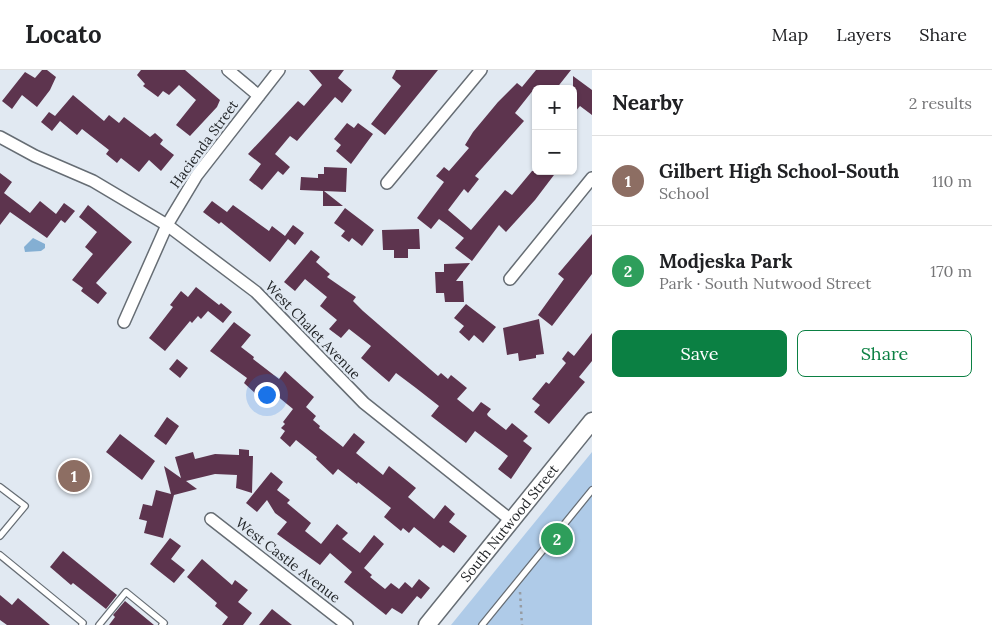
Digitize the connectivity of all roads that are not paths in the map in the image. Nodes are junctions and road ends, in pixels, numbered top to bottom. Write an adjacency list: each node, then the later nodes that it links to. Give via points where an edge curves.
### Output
1 (228, 70): 4 (street)
2 (279, 70): 4 (street, Hacienda Street)
3 (481, 70): 7 (street)
4 (259, 96): 8 (street, Hacienda Street, via 197,175)
5 (0, 138): 8 (street, West Chalet Avenue, via 93,181)
6 (592, 178): 9 (street)
7 (387, 183)
8 (167, 225): 10 (street, Hacienda Street); 15 (street, West Chalet Avenue, via 256,292 364,403)
9 (510, 279)
10 (124, 322)
11 (592, 421): 15 (street, South Nutwood Street)
12 (0, 487): 16 (lane, via 25,506)
13 (592, 490): 23 (lane)
14 (211, 519): 21 (street, West Castle Avenue)
15 (512, 521): 22 (street, South Nutwood Street)
16 (0, 536)
17 (0, 555): 18 (lane)
18 (82, 625)
19 (98, 625): 20 (lane, via 126,592 164,623)
20 (162, 625)
21 (347, 625)
22 (427, 625)
23 (482, 625)

